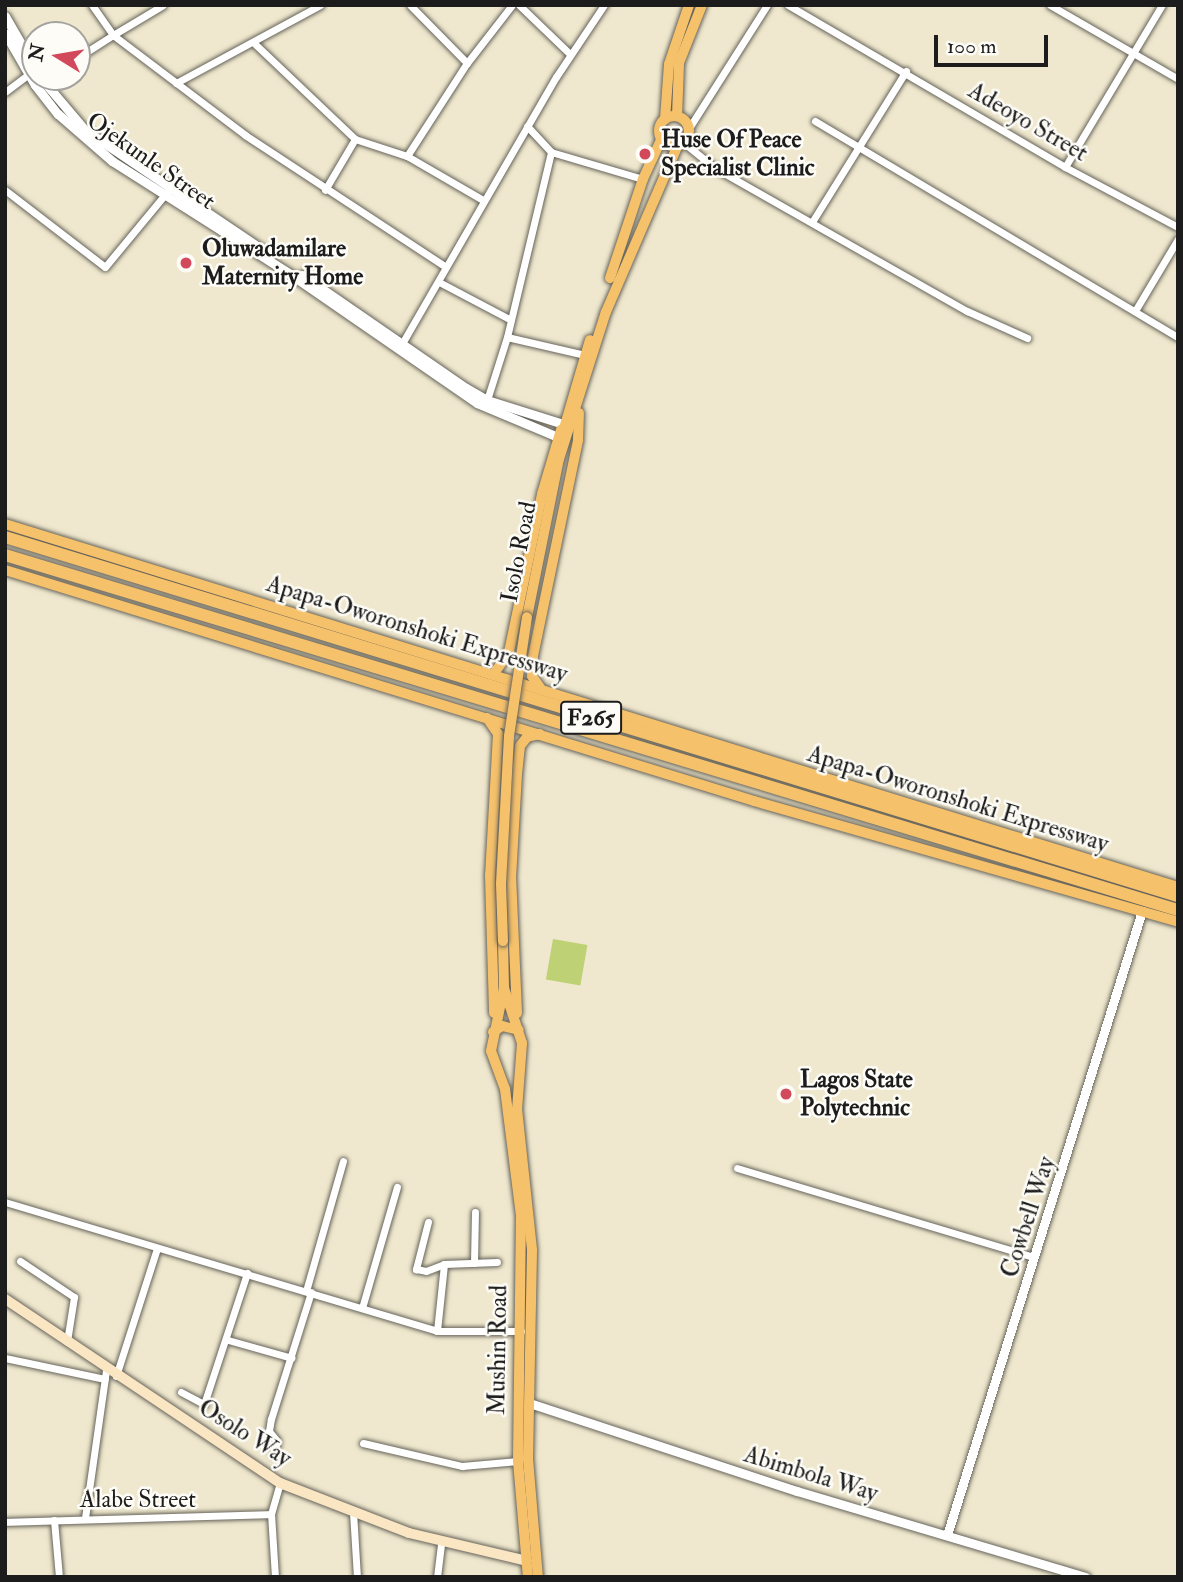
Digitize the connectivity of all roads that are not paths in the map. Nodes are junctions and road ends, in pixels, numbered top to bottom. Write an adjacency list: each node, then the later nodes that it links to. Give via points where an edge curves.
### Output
1 (92, 5): 16 (street)
2 (163, 5): 16 (street)
3 (320, 5): 17 (street)
4 (410, 5): 23 (street)
5 (512, 5): 23 (street)
6 (519, 5): 22 (street)
7 (604, 5): 22 (street)
8 (689, 5): 31 (main road, via 669,64)
9 (702, 5): 30 (main road, via 679,63)
10 (767, 5): 34 (street)
11 (788, 5): 24 (street, Adeoyo Street)
12 (1050, 5): 20 (street)
13 (1162, 5): 20 (street)
14 (5, 16): 18 (street, Ojekunle Street)
15 (5, 33): 21 (street, Ojekunle Street)
16 (113, 35): 19 (street); 27 (street)
17 (255, 44): 27 (street); 35 (street)
18 (21, 47)
19 (91, 49)
20 (1133, 52): 26 (street); 41 (street)
21 (21, 54)
22 (570, 54): 33 (street)
23 (467, 63): 40 (street)
24 (906, 71): 38 (street); 41 (street, Adeoyo Street)
25 (21, 79): 29 (street)
26 (1178, 79)
27 (176, 83): 44 (street)
28 (51, 91): 45 (street, Ojekunle Street, via 85,130)
29 (5, 92)
30 (677, 116): 31 (main road); 34 (main road)
31 (665, 118): 36 (main road, via 658,131)
32 (815, 121): 38 (street)
33 (527, 126): 39 (street); 46 (street)
34 (689, 128): 37 (main road)
35 (355, 139): 40 (street); 44 (street)
36 (661, 140): 37 (main road); 42 (main road)
37 (681, 145): 47 (street); 59 (main road, Isolo Road, via 621,270)
38 (859, 147): 47 (street); 52 (street)
39 (551, 152): 42 (street); 53 (street)
40 (407, 156): 46 (street)
41 (1065, 167): 48 (street, Adeoyo Street)
42 (643, 178): 58 (main road)
43 (5, 190): 45 (street, via 105,267)
44 (325, 190): 50 (street)
45 (166, 193): 57 (street, Ojekunle Street)
46 (483, 200): 50 (street)
47 (812, 222): 56 (street, via 997,328)
48 (1178, 227)
49 (1178, 239): 52 (street)
50 (446, 267): 51 (street)
51 (439, 282): 53 (street); 57 (street)
52 (1135, 311): 55 (street)
53 (511, 320): 54 (street)
54 (507, 337): 58 (street); 60 (street)
55 (1178, 337)
56 (1027, 338)
57 (400, 346): 60 (street, Ojekunle Street); 62 (street, Ojekunle Street, via 477,403)
58 (585, 355): 61 (main road)
59 (579, 398): 63 (main road, Isolo Road); 69 (main road, via 578,440 533,656 532,676)
60 (487, 400): 61 (street, Ojekunle Street)
61 (563, 424): 62 (main road); 63 (main road)
62 (558, 437): 68 (main road, via 511,647 505,664)
63 (559, 459): 77 (main road, Isolo Road, bridge, via 509,736 501,884)
64 (5, 524): 68 (main road, Apapa-Oworonshoki Expressway)
65 (5, 537): 73 (highway, Apapa-Oworonshoki Expressway / F265)
66 (5, 555): 75 (highway, Apapa-Oworonshoki Expressway / F265)
67 (5, 570): 70 (main road)
68 (493, 675): 69 (main road, Apapa-Oworonshoki Expressway)
69 (541, 689): 72 (main road, Apapa-Oworonshoki Expressway, via 751,758)
70 (485, 716): 71 (main road); 79 (main road, via 498,734 490,875)
71 (543, 734): 74 (main road, via 754,801); 78 (main road, via 523,742 516,774 511,878)
72 (1178, 887)
73 (1178, 896)
74 (1142, 911): 76 (main road); 90 (street, Cowbell Way, via 1044,1235)
75 (1178, 911)
76 (1178, 922)
77 (504, 988): 78 (main road); 79 (main road)
78 (518, 1026): 79 (main road); 80 (main road)
79 (493, 1028): 81 (main road, via 491,1051)
80 (521, 1066): 81 (main road, via 510,1074); 82 (main road)
81 (498, 1072): 82 (main road)
82 (514, 1126): 100 (main road, Mushin Road, via 521,1215); 108 (main road, Mushin Road, via 532,1250)
83 (343, 1161): 96 (street)
84 (737, 1168): 90 (street)
85 (397, 1187): 98 (street)
86 (5, 1202): 89 (street)
87 (475, 1212): 93 (street)
88 (428, 1222): 94 (street, via 416,1269 426,1271)
89 (157, 1248): 95 (street); 106 (street)
90 (1033, 1257): 118 (street, Cowbell Way)
91 (20, 1261): 102 (street, via 74,1297)
92 (497, 1262): 93 (street)
93 (474, 1263): 94 (street)
94 (444, 1264): 99 (street)
95 (247, 1273): 96 (street); 101 (street)
96 (308, 1292): 98 (street); 104 (street)
97 (5, 1299): 102 (main road, Osolo Way)
98 (362, 1308): 99 (street)
99 (437, 1331): 100 (street)
100 (522, 1331): 111 (main road, Mushin Road)
101 (228, 1340): 104 (street); 107 (street, via 204,1404)
102 (67, 1341): 105 (main road, Osolo Way)
103 (5, 1358): 105 (street)
104 (292, 1358): 110 (street, via 271,1419 269,1431 277,1441)
105 (105, 1375): 106 (main road, Osolo Way); 115 (street)
106 (116, 1376): 112 (main road, Osolo Way)
107 (181, 1392)
108 (528, 1403): 118 (street, Abimbola Way); 126 (main road, Mushin Road)
109 (363, 1443): 111 (street, via 462,1466)
110 (274, 1454)
111 (518, 1461): 120 (main road, Mushin Road)
112 (280, 1483): 113 (main road, Osolo Way); 114 (street)
113 (353, 1512): 119 (main road, Osolo Way); 123 (street)
114 (271, 1514): 115 (street, Alabe Street); 122 (street)
115 (85, 1518): 116 (street, Alabe Street)
116 (54, 1520): 117 (street, Alabe Street); 121 (street)
117 (5, 1522)
118 (947, 1535): 127 (street, Abimbola Way)
119 (441, 1542): 120 (main road, Osolo Way); 124 (street)
120 (527, 1560): 125 (main road, Mushin Road)
121 (59, 1577)
122 (275, 1577)
123 (356, 1577)
124 (437, 1577)
125 (528, 1577)
126 (538, 1577)
127 (1085, 1577)

